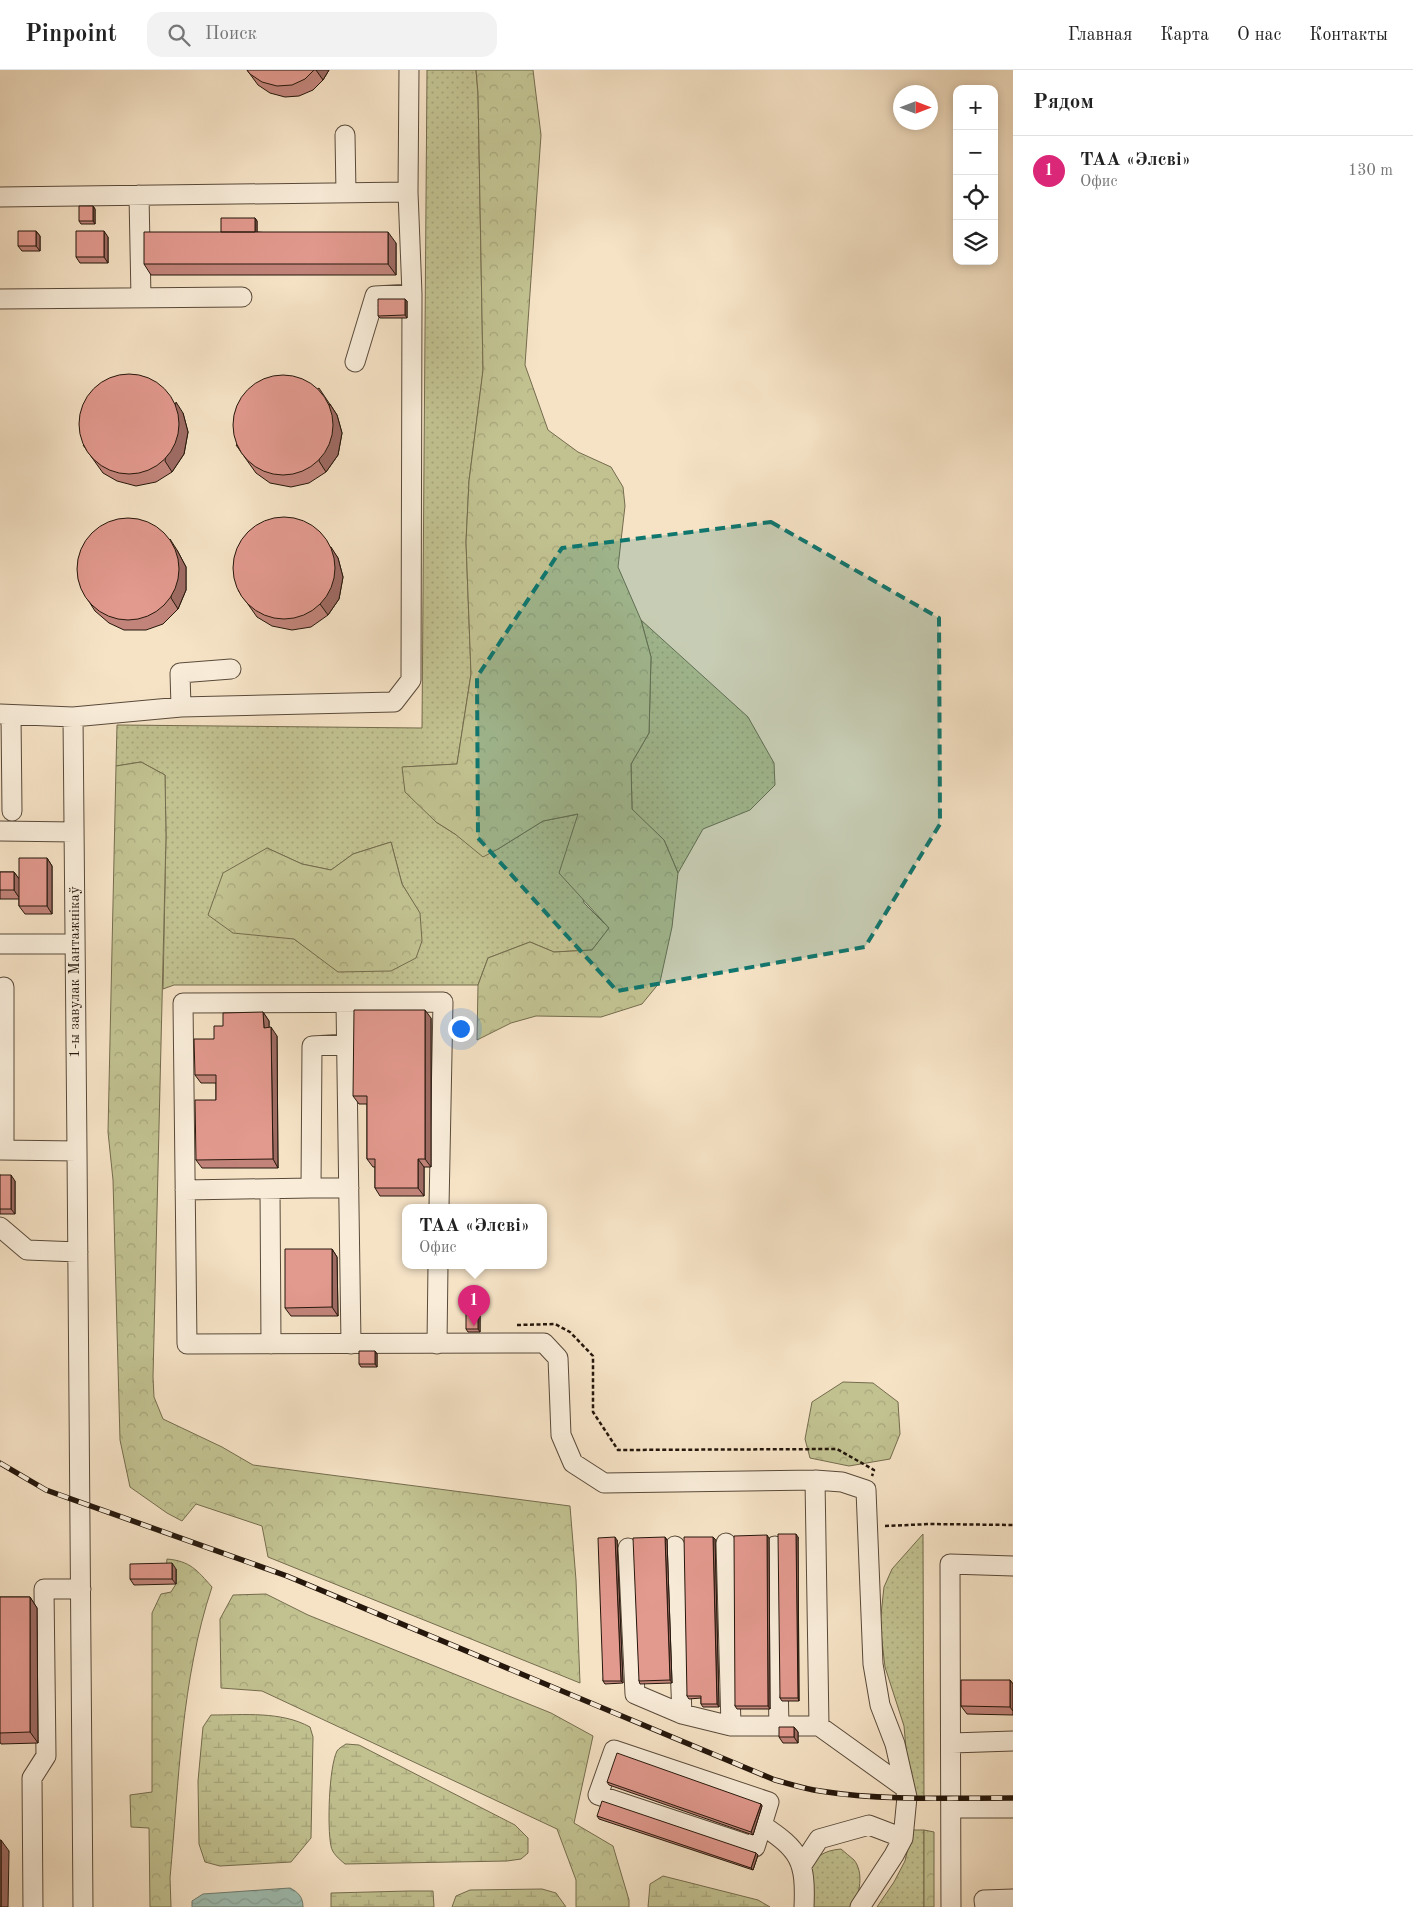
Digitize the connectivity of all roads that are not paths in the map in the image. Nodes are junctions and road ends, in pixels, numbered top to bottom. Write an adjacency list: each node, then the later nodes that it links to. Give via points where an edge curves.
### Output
1 (409, 70): 3 (street)
2 (346, 135): 4 (street)
3 (408, 192): 4 (street); 7 (street)
4 (346, 193): 5 (street)
5 (139, 195): 6 (street); 9 (street)
6 (0, 197)
7 (412, 294): 11 (street, via 375,296); 13 (street, via 411,680 394,702)
8 (242, 297): 9 (street)
9 (141, 298): 10 (street)
10 (0, 299)
11 (355, 362)
12 (231, 669): 13 (street, via 180,673)
13 (181, 707): 15 (street)
14 (6, 714): 15 (street); 16 (street)
15 (73, 717): 18 (street, 1-ы завулак Мантажнікаў)
16 (12, 811)
17 (0, 831): 18 (street)
18 (74, 832): 20 (street, 1-ы завулак Мантажнікаў)
19 (0, 944): 20 (street)
20 (75, 944): 25 (street, 1-ы завулак Мантажнікаў)
21 (4, 987): 24 (street)
22 (346, 1003): 23 (street); 29 (street, via 183,1003); 30 (street, via 443,1002)
23 (347, 1044): 26 (street, via 312,1046); 27 (street)
24 (2, 1150): 25 (street)
25 (77, 1151): 32 (street, 1-ы завулак Мантажнікаў)
26 (312, 1188): 27 (street); 28 (street)
27 (349, 1188): 35 (street)
28 (270, 1189): 29 (street); 34 (street)
29 (185, 1190): 34 (street, via 187,1344)
30 (439, 1204)
31 (0, 1228): 32 (street, via 26,1250)
32 (78, 1252): 43 (street, 1-ы завулак Мантажнікаў)
33 (438, 1269): 36 (street)
34 (271, 1344): 35 (street)
35 (351, 1344): 36 (street)
36 (437, 1344): 37 (street, via 544,1342 558,1358 561,1435 573,1463 604,1483)
37 (814, 1480): 47 (street); 50 (street, via 842,1482 866,1490 873,1664 880,1705 895,1744)
38 (726, 1543): 45 (street)
39 (675, 1546): 44 (street)
40 (775, 1546): 46 (street)
41 (628, 1548): 44 (street, via 635,1694)
42 (1013, 1566): 49 (street, via 950,1564)
43 (81, 1589): 57 (street, via 44,1589 46,1756 32,1778); 58 (street, 1-ы завулак Мантажнікаў)
44 (682, 1714): 45 (street)
45 (731, 1726): 46 (street)
46 (779, 1726): 47 (street)
47 (819, 1726): 50 (street)
48 (1013, 1741): 49 (street)
49 (952, 1743): 51 (street)
50 (904, 1787): 54 (street, via 907,1797)
51 (950, 1808): 52 (street); 61 (street)
52 (1013, 1808)
53 (762, 1825): 53 (street, via 769,1802 614,1750 598,1795 755,1847); 55 (street, via 789,1844)
54 (903, 1838): 55 (street, via 870,1825 819,1839); 60 (street)
55 (802, 1865): 59 (street)
56 (1013, 1899): 62 (street, via 984,1900)
57 (33, 1907)
58 (83, 1907)
59 (804, 1907)
60 (860, 1907)
61 (951, 1907)
62 (985, 1907)

